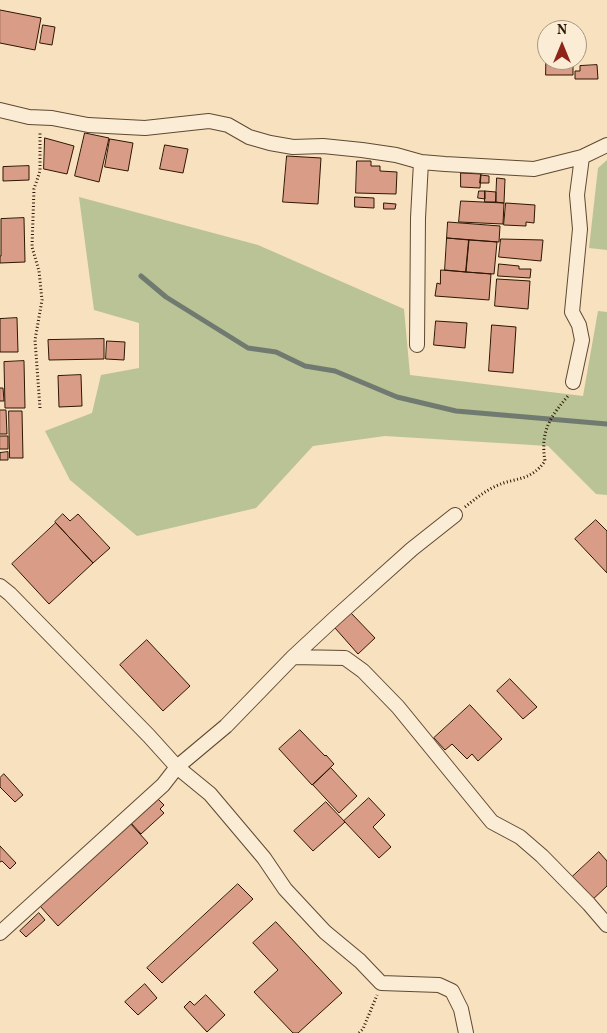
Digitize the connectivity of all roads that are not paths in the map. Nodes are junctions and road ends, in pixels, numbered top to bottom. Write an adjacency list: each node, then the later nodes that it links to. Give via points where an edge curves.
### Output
1 (0, 110): 4 (street, via 88,125 145,128 209,121 270,143 362,150)
2 (607, 145): 3 (street)
3 (582, 157): 4 (street, via 534,169); 6 (street, via 576,195 580,228 572,312 582,340)
4 (421, 162): 5 (street)
5 (416, 345)
6 (573, 382)
7 (455, 515): 9 (street, via 412,549)
8 (0, 586): 10 (street)
9 (293, 657): 10 (street, via 226,726); 11 (street, via 345,658 363,671 404,714 492,822 520,837 542,856)
10 (177, 768): 12 (street, via 164,784); 13 (street, via 210,794 264,858 285,890 325,932 382,983 439,986 452,991)
11 (607, 925)
12 (0, 933)
13 (466, 1033)

